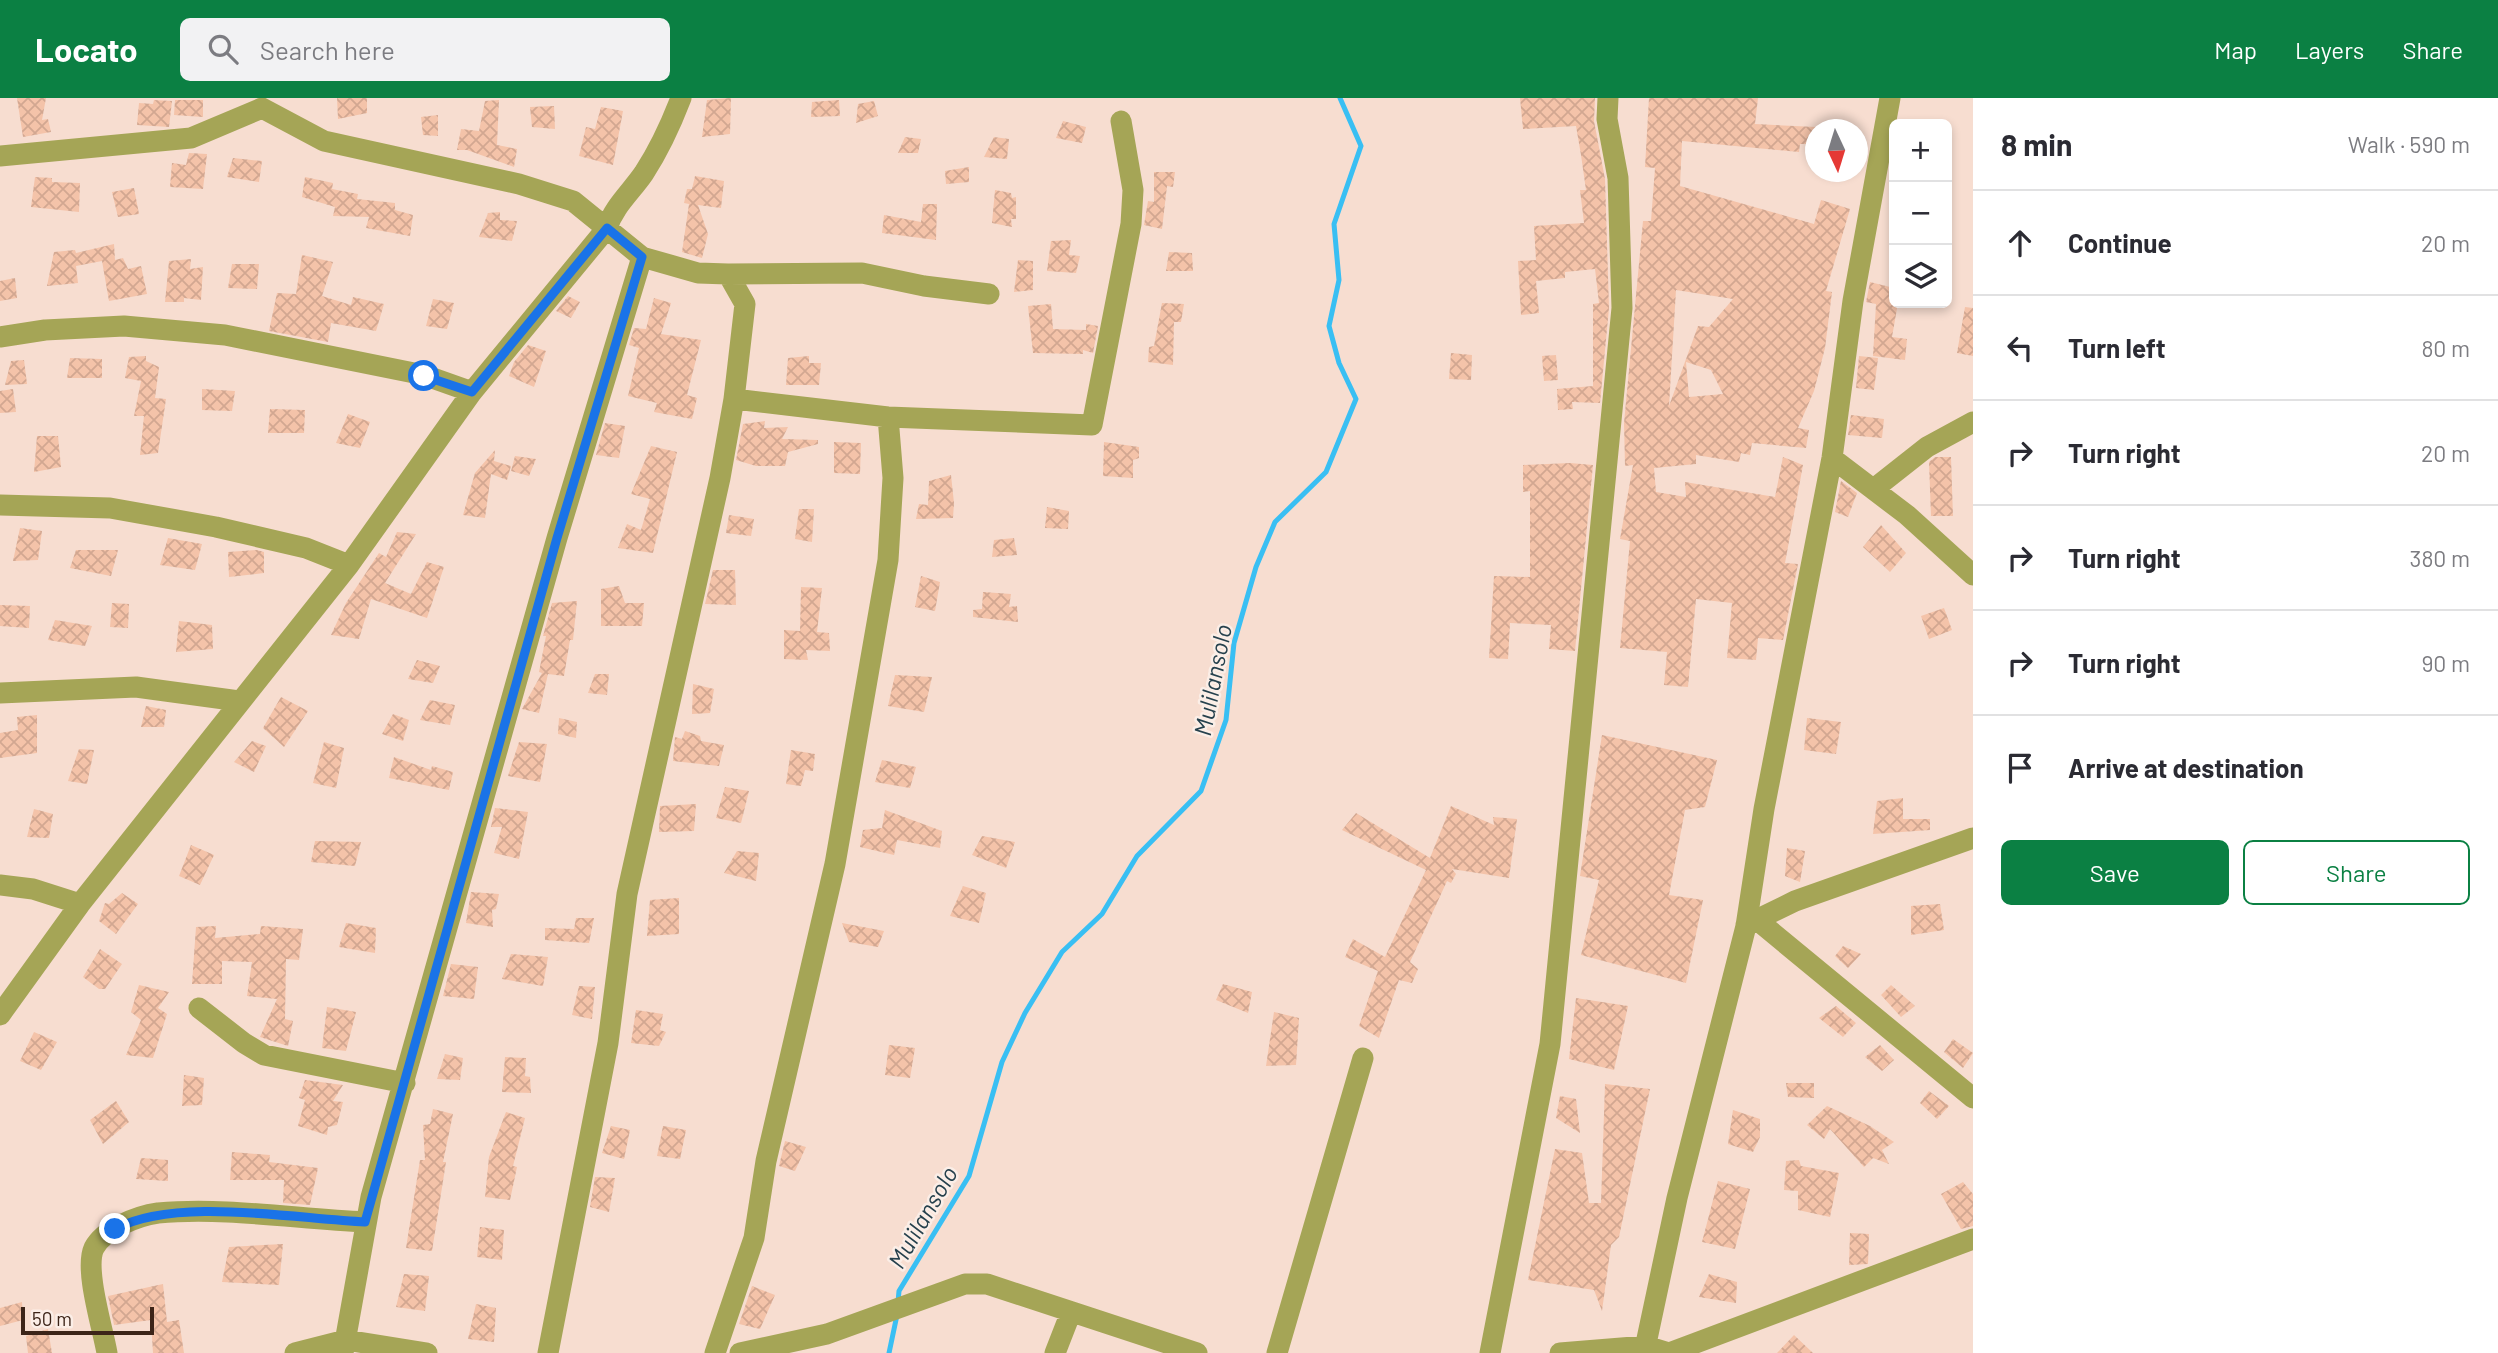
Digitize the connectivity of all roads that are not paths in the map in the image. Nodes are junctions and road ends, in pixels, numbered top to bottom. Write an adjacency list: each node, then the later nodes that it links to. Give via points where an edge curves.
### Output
1 (681, 98): 7 (street, via 671,126 644,173 611,214)
2 (1608, 98): 46 (street, via 1607,119 1618,178 1622,308 1550,1044)
3 (1890, 98): 16 (street, via 1853,301)
4 (256, 103): 6 (street, via 209,132 182,140); 7 (street, via 324,141 519,184 573,201)
5 (1121, 121): 14 (street, via 1133,190 1131,224 1092,425)
6 (0, 156)
7 (607, 228): 8 (street); 12 (street)
8 (642, 257): 9 (street, via 698,272); 30 (street, via 557,538)
9 (728, 274): 10 (street, via 862,273); 13 (street, via 745,304)
10 (989, 294)
11 (0, 337): 12 (street, via 124,326 225,335 424,376)
12 (472, 392): 19 (street)
13 (734, 399): 14 (street); 40 (street, via 627,894 608,1043)
14 (888, 417): 41 (street, via 893,478 888,560 835,864 766,1161 754,1238)
15 (1973, 422): 17 (street, via 1927,447)
16 (1832, 458): 17 (street); 26 (street, via 1764,809)
17 (1875, 488): 20 (street)
18 (0, 505): 19 (street, via 110,508 306,548)
19 (349, 565): 22 (street)
20 (1973, 575)
21 (0, 693): 22 (street, via 136,687)
22 (239, 701): 25 (street)
23 (1973, 838): 26 (street, via 1795,901)
24 (0, 885): 25 (street, via 33,889)
25 (80, 904): 28 (street)
26 (1751, 923): 31 (street); 36 (street, via 1677,1198)
27 (199, 1008): 30 (street, via 264,1055)
28 (0, 1015)
29 (1363, 1058): 45 (street)
30 (405, 1083): 32 (street)
31 (1973, 1098)
32 (365, 1222): 35 (street); 37 (street, via 239,1213 157,1213 135,1219 100,1240 92,1256)
33 (1973, 1239): 48 (street)
34 (1071, 1312): 42 (street, via 986,1284 965,1284 827,1334); 43 (street); 44 (street)
35 (344, 1347): 38 (street); 39 (street)
36 (1645, 1350): 47 (street); 48 (street)
37 (107, 1353)
38 (295, 1353)
39 (427, 1353)
40 (548, 1353)
41 (716, 1353)
42 (740, 1353)
43 (1055, 1353)
44 (1197, 1353)
45 (1277, 1353)
46 (1490, 1353)
47 (1560, 1353)
48 (1669, 1353)

